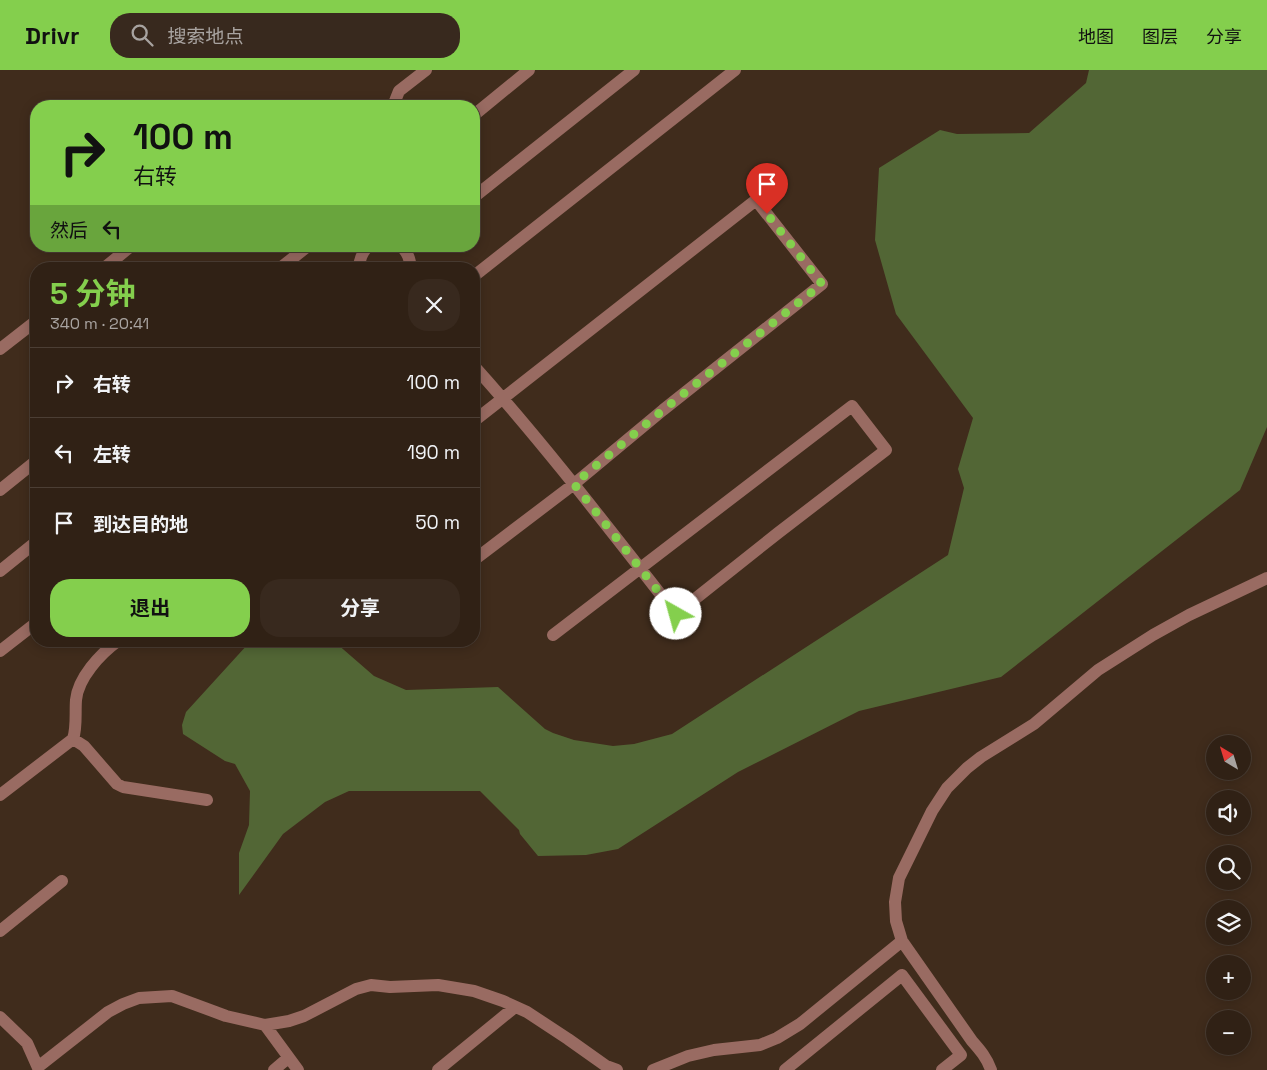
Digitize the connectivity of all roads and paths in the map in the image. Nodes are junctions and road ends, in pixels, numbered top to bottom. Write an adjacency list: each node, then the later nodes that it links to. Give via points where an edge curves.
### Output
1 (426, 70): 5 (street, via 399,92)
2 (529, 70): 6 (street)
3 (634, 70): 7 (street)
4 (735, 70): 12 (street)
5 (396, 100)
6 (480, 110)
7 (480, 192)
8 (124, 252): 10 (street)
9 (300, 252): 11 (street)
10 (112, 262)
11 (288, 262)
12 (480, 271)
13 (30, 326): 14 (street)
14 (0, 349)
15 (480, 373): 16 (street)
16 (503, 398): 17 (street); 19 (street); 19 (street, via 756,200 822,284)
17 (480, 416)
18 (30, 466): 20 (street)
19 (574, 484): 22 (street); 23 (street)
20 (0, 490)
21 (30, 547): 24 (street)
22 (480, 555)
23 (640, 568): 23 (street, via 852,406 886,450 676,614); 27 (street)
24 (0, 571)
25 (1267, 578): 35 (street, via 1189,615 1125,652 1098,670 1034,724 967,768 932,810 899,878 894,902)
26 (30, 627): 29 (street)
27 (554, 635)
28 (112, 647): 30 (street, via 89,670 81,684 76,698)
29 (0, 652)
30 (73, 739): 31 (street); 32 (street, via 84,746 123,787)
31 (0, 796)
32 (207, 800)
33 (62, 881): 34 (street)
34 (0, 931)
35 (902, 941): 45 (street, via 800,1024 777,1038 760,1045 688,1056); 48 (street, via 984,1056)
36 (515, 1007): 38 (street, via 474,990 438,985 371,985 356,989 304,1016); 41 (street); 44 (street)
37 (0, 1017): 40 (street, via 27,1044)
38 (265, 1025): 39 (street); 40 (street, via 226,1016 172,996 139,998 108,1012)
39 (288, 1058): 42 (street); 43 (street)
40 (39, 1068)
41 (614, 1069)
42 (274, 1070)
43 (298, 1070)
44 (438, 1070)
45 (653, 1070)
46 (785, 1070): 47 (street, via 902,975 961,1055)
47 (942, 1070)
48 (990, 1070)

